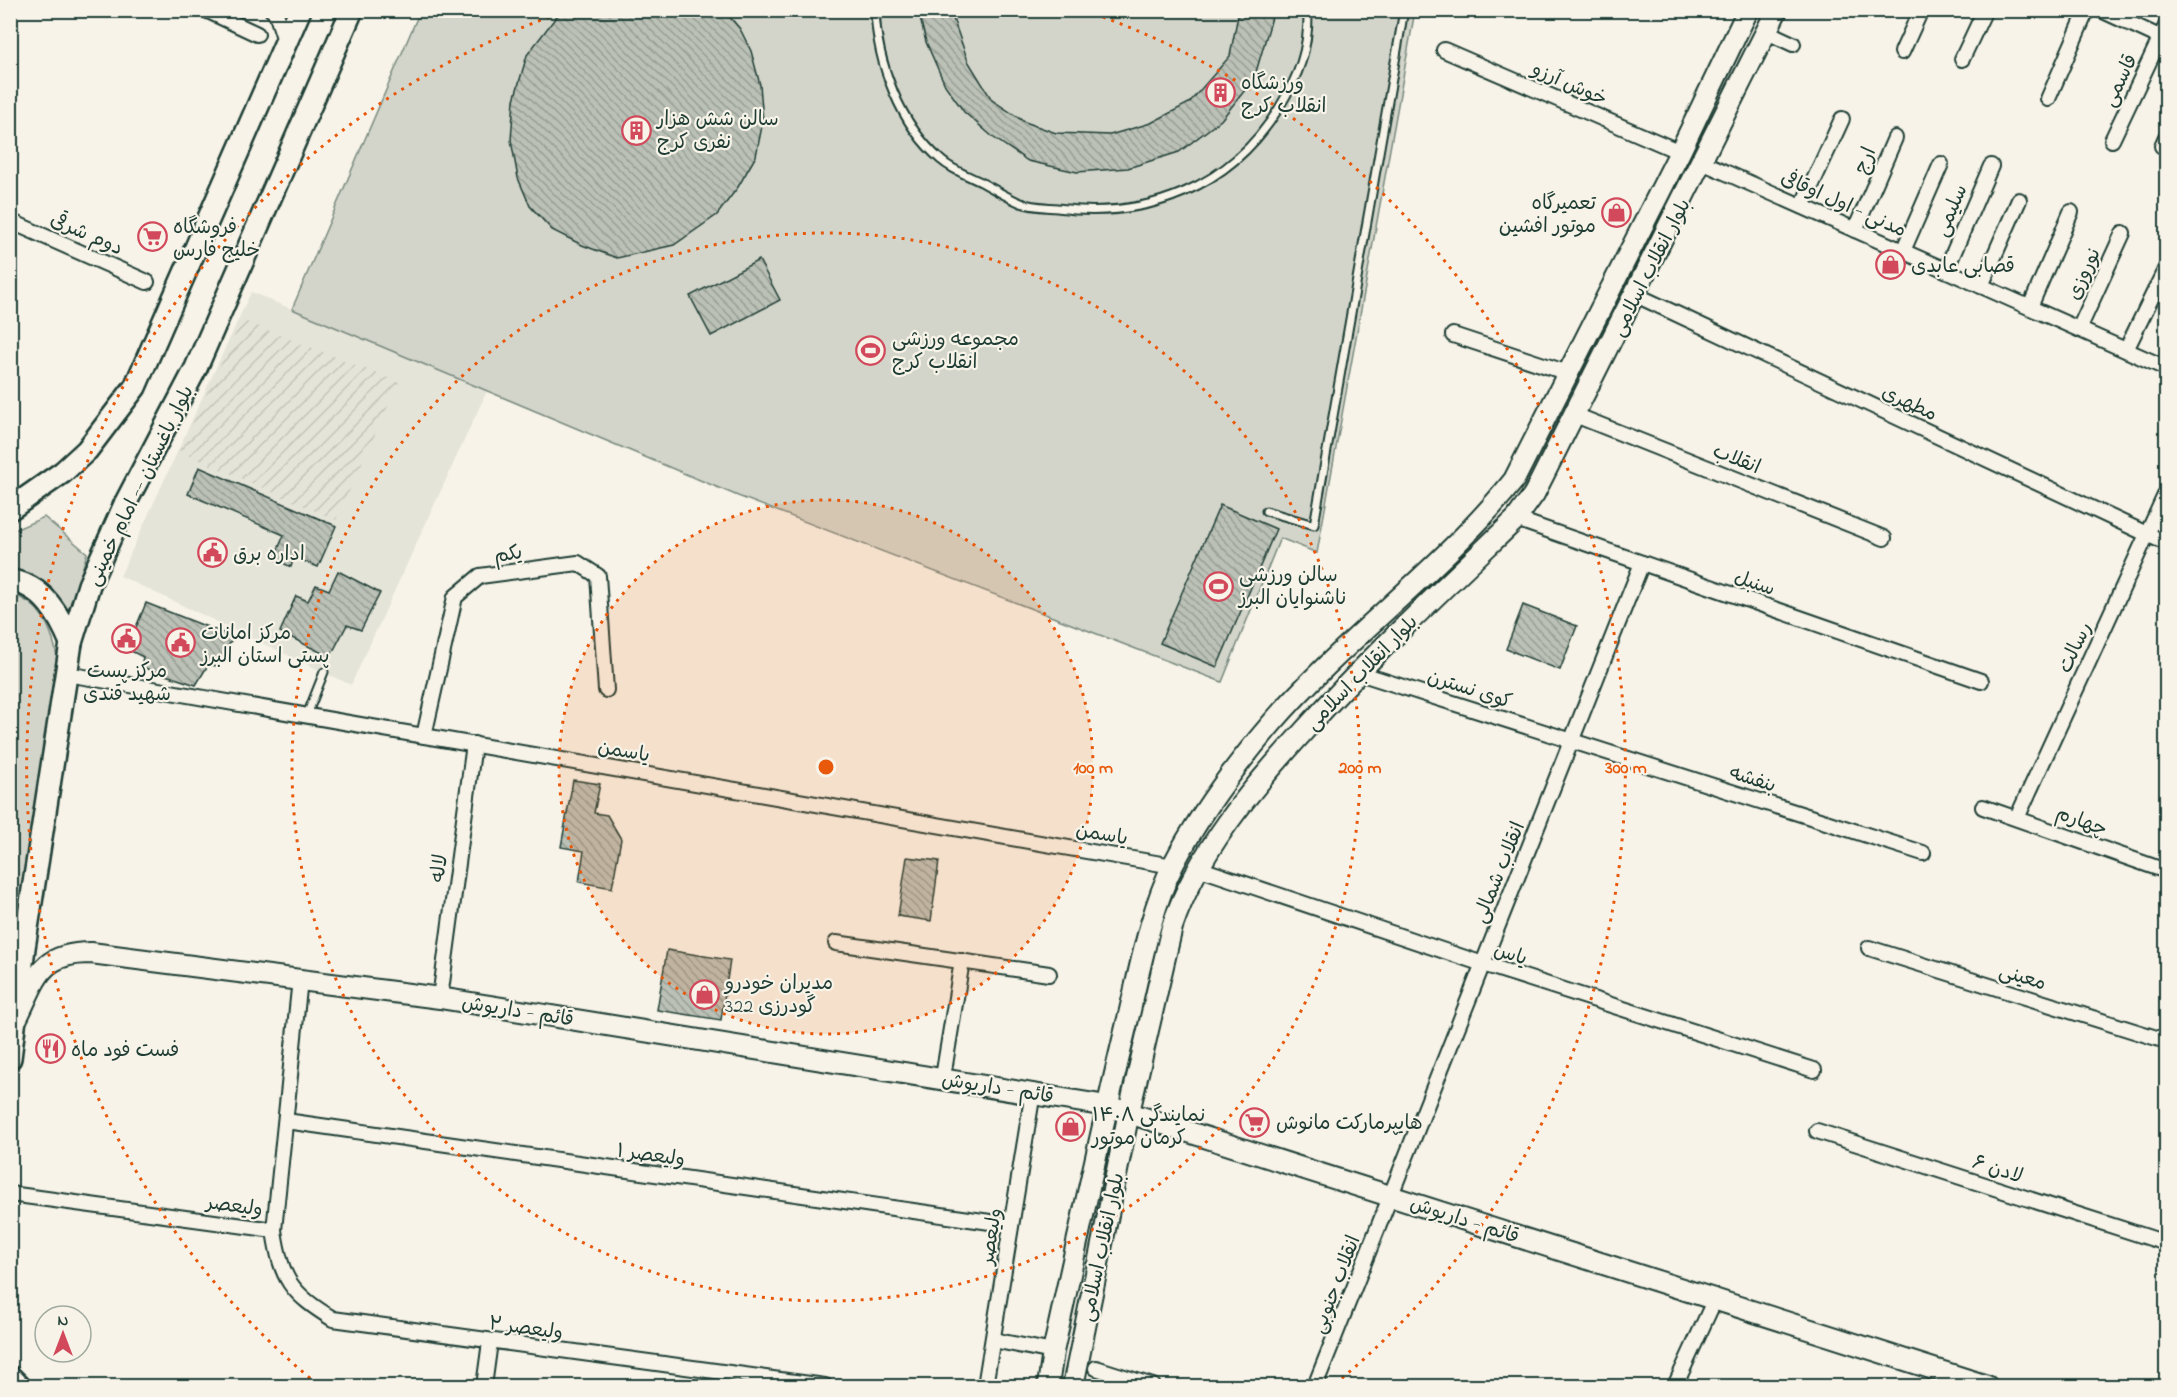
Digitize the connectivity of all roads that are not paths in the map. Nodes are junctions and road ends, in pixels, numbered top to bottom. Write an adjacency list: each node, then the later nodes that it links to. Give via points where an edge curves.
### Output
1 (206, 10): 16 (street)
2 (272, 10): 18 (street)
3 (300, 10): 18 (main road)
4 (352, 10): 61 (main road, بلوار باغستان -- امام خمینی, via 196,368 105,547)
5 (875, 10): 6 (lane, via 876,40 890,81 911,124 942,161 1022,204 1085,212 1137,207 1184,193 1230,167 1264,133 1293,85 1309,39)
6 (1308, 10)
7 (1404, 10): 54 (lane, via 1314,525)
8 (1748, 10): 27 (main road, بلوار انقلاب اسلامی)
9 (1777, 10): 15 (main road, بلوار انقلاب اسلامی)
10 (1921, 10): 21 (street)
11 (1985, 10): 22 (street)
12 (2087, 10): 23 (street)
13 (2101, 10): 14 (street)
14 (2118, 14): 17 (street)
15 (1767, 32): 19 (street); 28 (main road, بلوار انقلاب اسلامی)
16 (257, 34)
17 (2165, 34): 26 (street, قاسمی)
18 (285, 44): 50 (main road, via 135,387 87,450)
19 (1793, 44)
20 (1444, 50): 27 (street, خوش آرزو)
21 (1902, 52)
22 (1962, 59)
23 (2048, 99)
24 (1842, 119): 32 (street)
25 (1894, 138): 35 (street, ارج)
26 (2112, 140)
27 (1680, 152): 48 (main road, بلوار انقلاب اسلامی)
28 (1702, 162): 32 (street, مدنی - اول اوقافی); 42 (main road, بلوار انقلاب اسلامی)
29 (1941, 164): 37 (street)
30 (1991, 166): 39 (street, سلیمی)
31 (2019, 200): 41 (street)
32 (1802, 206): 35 (street, مدنی - اول اوقافی)
33 (2071, 212): 43 (street)
34 (10, 220): 40 (street, دوم شرقی)
35 (1856, 230): 37 (street, مدنی - اول اوقافی)
36 (2122, 233): 44 (street, نوروزی)
37 (1904, 251): 39 (street, مدنی - اول اوقافی)
38 (2166, 268): 46 (street)
39 (1946, 270): 41 (street, مدنی - اول اوقافی)
40 (147, 282)
41 (1981, 286): 43 (street, مدنی - اول اوقافی)
42 (1636, 295): 49 (main road, بلوار انقلاب اسلامی); 56 (street, مطهری)
43 (2030, 307): 44 (street, مدنی - اول اوقافی)
44 (2079, 329): 46 (street, مدنی - اول اوقافی)
45 (1453, 335): 48 (street)
46 (2126, 350): 47 (street, مدنی - اول اوقافی)
47 (2166, 368)
48 (1568, 373): 74 (main road, بلوار انقلاب اسلامی, via 1514,480 1488,512 1330,660 1272,723 1210,804)
49 (1575, 415): 55 (main road, بلوار انقلاب اسلامی, via 1534,494); 57 (street, انقلاب)
50 (37, 490): 52 (main road); 53 (main road)
51 (2166, 493): 56 (street, رسالت)
52 (10, 494)
53 (10, 509)
54 (1266, 511)
55 (1516, 519): 59 (street, سنبل); 63 (main road, بلوار انقلاب اسلامی)
56 (2148, 535): 58 (street, مطهری); 72 (street, رسالت)
57 (1884, 538)
58 (2166, 543)
59 (1642, 563): 65 (street, سنبل); 69 (street, انقلاب شمالی)
60 (10, 581): 61 (main road, via 36,592 59,615)
61 (71, 643): 64 (main road, بلوار باغستان -- امام خمینی)
62 (324, 672): 67 (lane)
63 (1356, 672): 69 (street, کوی نسترن); 75 (main road, بلوار انقلاب اسلامی, via 1276,761)
64 (67, 674): 67 (street, یاسمن); 84 (main road, بلوار باغستان -- امام خمینی)
65 (1981, 681)
66 (606, 690): 68 (street, یکم, via 598,576 578,563 480,576 455,597)
67 (307, 715): 68 (street, یاسمن)
68 (424, 736): 70 (street, یاسمن)
69 (1571, 741): 73 (street, بنفشه); 80 (street, انقلاب شمالی)
70 (474, 744): 74 (street, یاسمن); 83 (street, لاله)
71 (1983, 807): 72 (street, چهارم)
72 (2018, 818): 76 (street, چهارم)
73 (1923, 853)
74 (1173, 866): 75 (main road); 90 (main road, بلوار انقلاب اسلامی, via 1144,954)
75 (1198, 868): 80 (street, یاس); 91 (main road, بلوار انقلاب اسلامی, via 1172,927)
76 (2166, 871)
77 (836, 943): 79 (street)
78 (1869, 948): 85 (street, معینی)
79 (962, 961): 81 (street); 88 (street)
80 (1483, 964): 87 (street, یاس); 95 (street, انقلاب شمالی)
81 (1049, 974)
82 (300, 979): 83 (main road, قائم - داریوش); 84 (main road, قائم - داریوش, via 91,952 69,953 53,959 39,972); 92 (street, ولیعصر)
83 (440, 998): 88 (main road, قائم - داریوش)
84 (13, 1026): 86 (main road, بلوار باغستان -- امام خمینی)
85 (2166, 1041)
86 (10, 1058)
87 (1814, 1070)
88 (942, 1077): 89 (main road, قائم - داریوش)
89 (1033, 1092): 90 (main road, قائم - داریوش); 96 (street, ولیعصر)
90 (1107, 1106): 91 (main road, قائم - داریوش); 102 (main road, بلوار انقلاب اسلامی)
91 (1129, 1112): 95 (main road, قائم - داریوش); 110 (main road, بلوار انقلاب اسلامی)
92 (285, 1121): 96 (street, ولیعصر ۱); 97 (street, ولیعصر)
93 (1817, 1131): 98 (street, لادن ۶)
94 (10, 1194): 97 (street, ولیعصر)
95 (1390, 1196): 99 (main road, قائم - داریوش); 112 (street, انقلاب جنوبی)
96 (1011, 1226): 100 (street, ولیعصر)
97 (274, 1230): 101 (street, ولیعصر ۲, via 279,1263 298,1295 333,1319)
98 (2166, 1243)
99 (1715, 1299): 113 (street); 114 (main road, قائم - داریوش)
100 (993, 1340): 102 (street); 108 (street, ولیعصر)
101 (490, 1342): 106 (street); 107 (street, ولیعصر ۲)
102 (1053, 1352): 109 (main road, بلوار انقلاب اسلامی)
103 (1096, 1368): 111 (street)
104 (10, 1377): 105 (main road)
105 (19, 1386)
106 (484, 1386)
107 (825, 1386)
108 (985, 1386)
109 (1048, 1386)
110 (1073, 1386)
111 (1153, 1386)
112 (1315, 1386)
113 (1675, 1386)
114 (1987, 1386)

